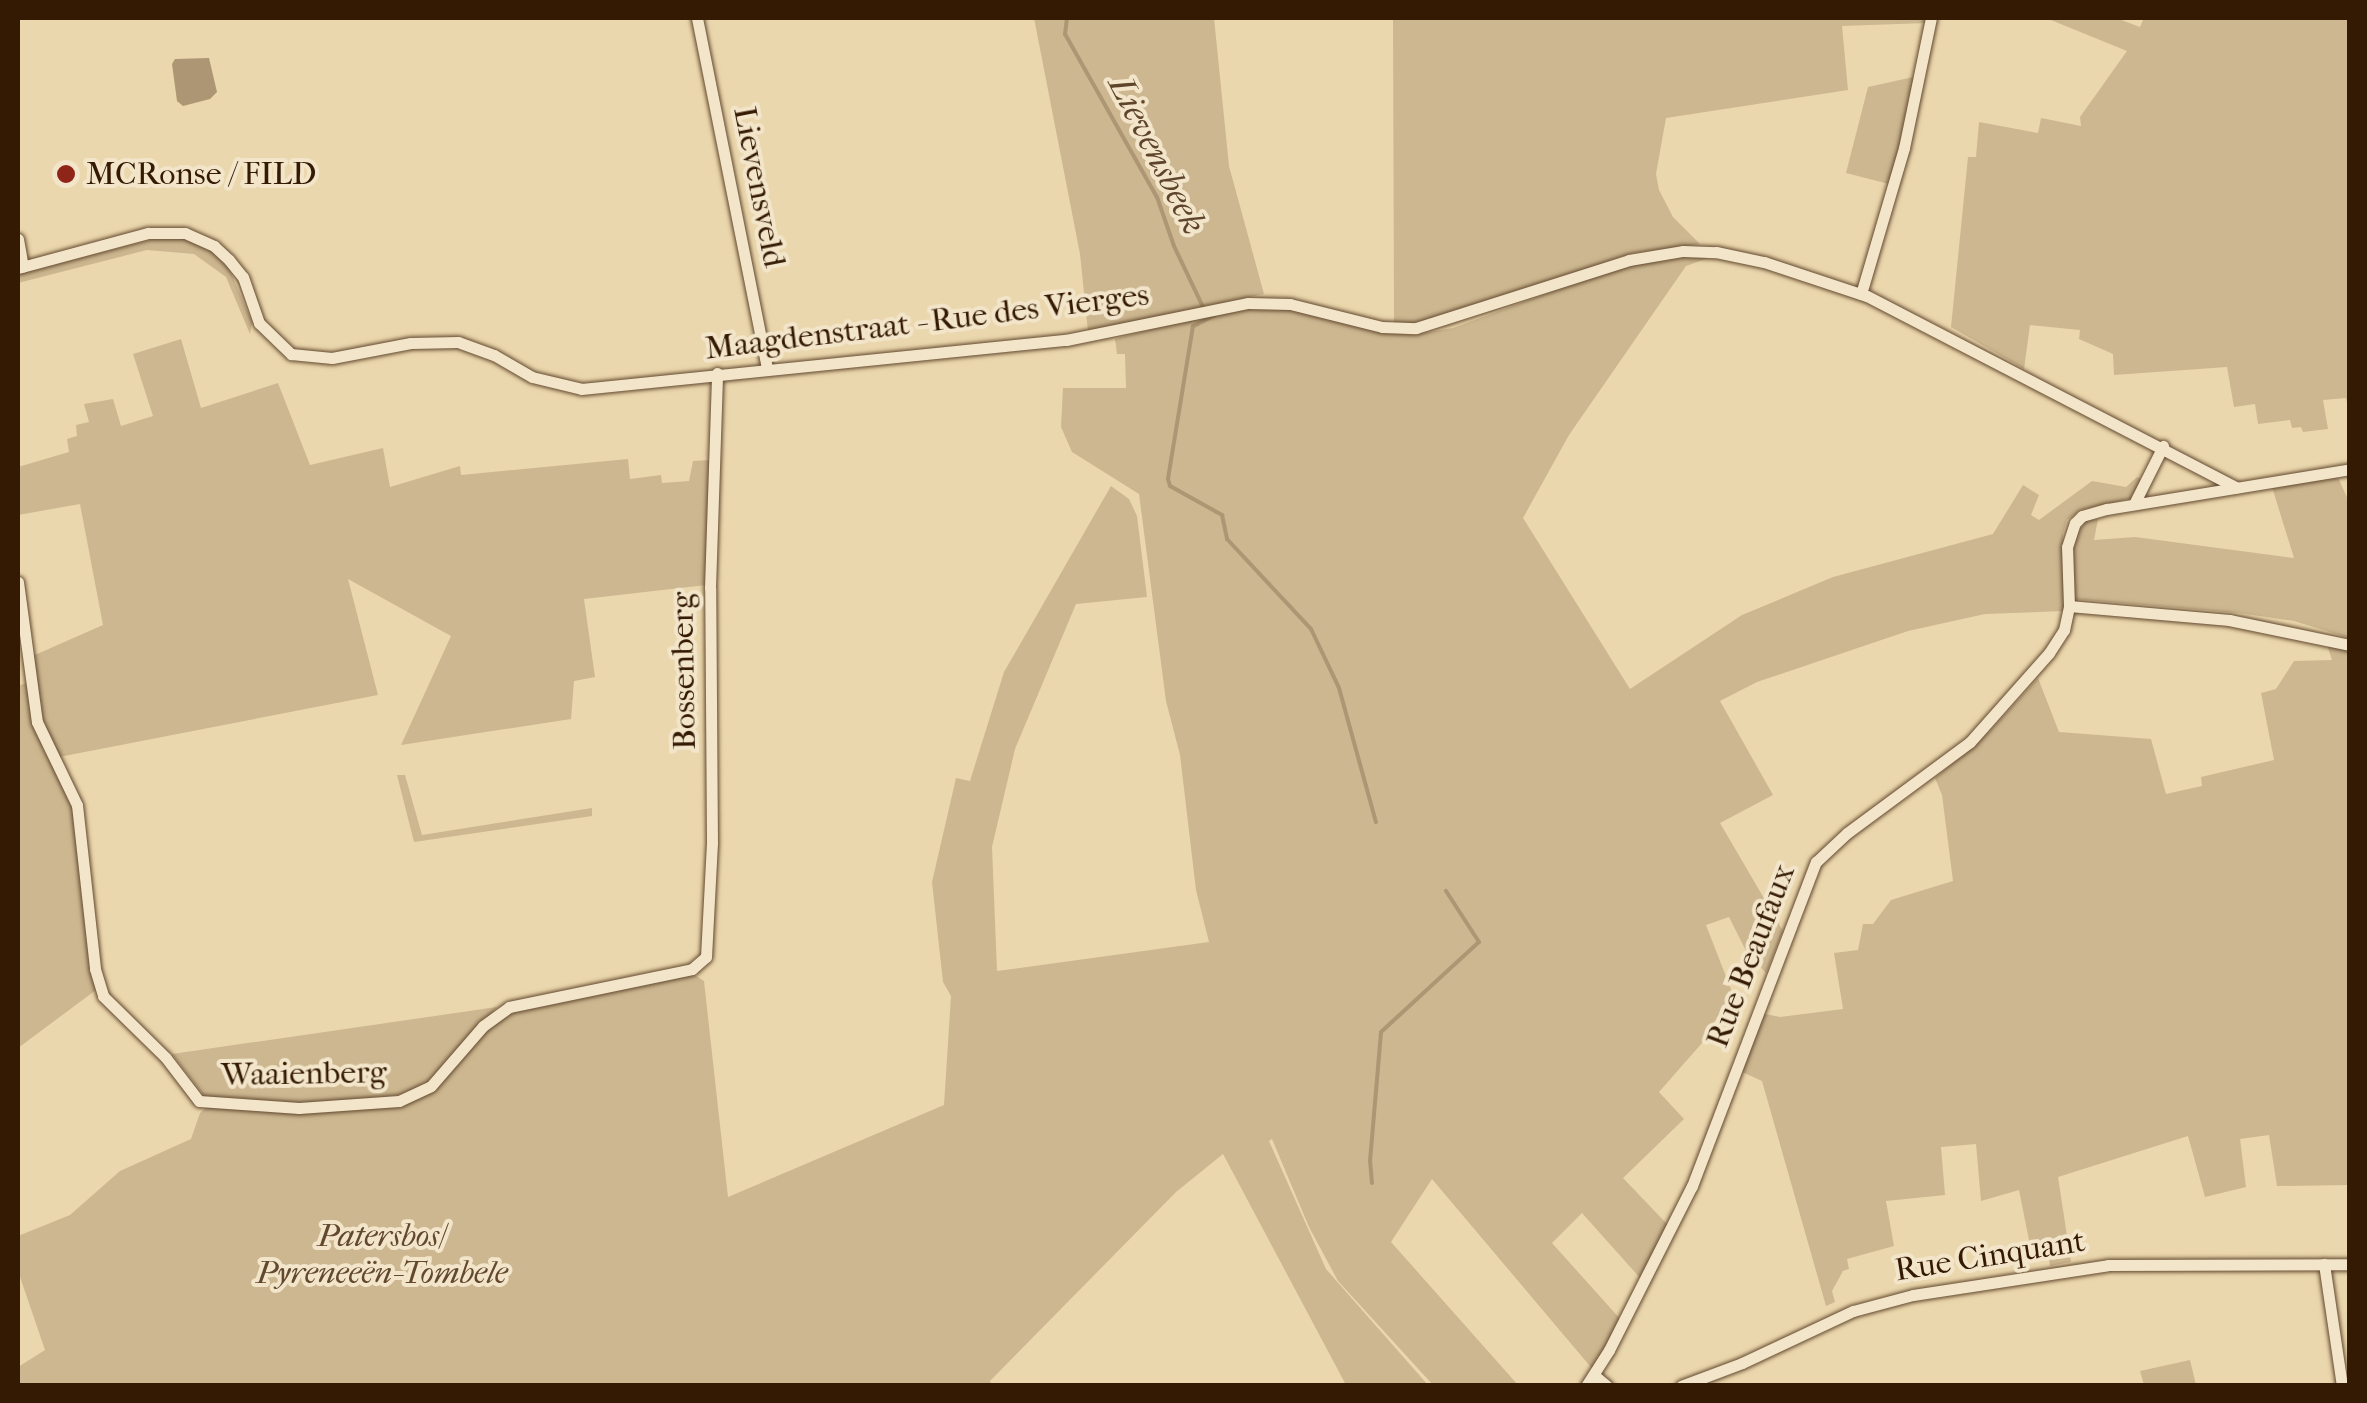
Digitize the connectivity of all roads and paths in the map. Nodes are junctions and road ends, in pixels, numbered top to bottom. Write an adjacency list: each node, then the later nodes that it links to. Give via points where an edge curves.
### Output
1 (698, 18): 6 (street, Lievensveld)
2 (1930, 18): 5 (street, via 1904,148)
3 (18, 239): 4 (street)
4 (20, 267): 7 (street, Maagdenstraat - Rue des Vierges, via 148,233 185,233 230,260 259,322 292,354 332,358 458,342 532,377 578,389)
5 (1861, 294): 6 (street, Maagdenstraat - Rue des Vierges, via 1764,262 1684,251 1617,263 1416,328 1382,328 1262,302 1066,340); 8 (street, Maagdenstraat - Rue des Vierges)
6 (767, 367): 7 (street, Maagdenstraat - Rue des Vierges)
7 (718, 373): 15 (street, Bossenberg, via 710,588 711,902)
8 (2163, 446): 10 (street); 11 (street)
9 (2350, 469): 10 (street, Rue Beaufaux)
10 (2236, 487): 11 (street, Rue Beaufaux)
11 (2134, 504): 13 (street, Rue Beaufaux, via 2082,516 2070,530)
12 (18, 582): 15 (street, Waaienberg, via 36,722 77,805 98,987 199,1101 287,1108 399,1101 431,1086 483,1026 509,1007)
13 (2070, 602): 14 (street, via 2230,620); 18 (street, Rue Beaufaux, via 2064,630 2049,652 1981,730 1816,862 1692,1186)
14 (2350, 645)
15 (699, 967)
16 (2324, 1264): 17 (street, Rue Cinquant); 20 (street, Rue Cinquant, via 2065,1268 1913,1295 1853,1311); 21 (street)
17 (2350, 1264)
18 (1590, 1381): 19 (street)
19 (1607, 1386)
20 (1681, 1386)
21 (2342, 1386)

